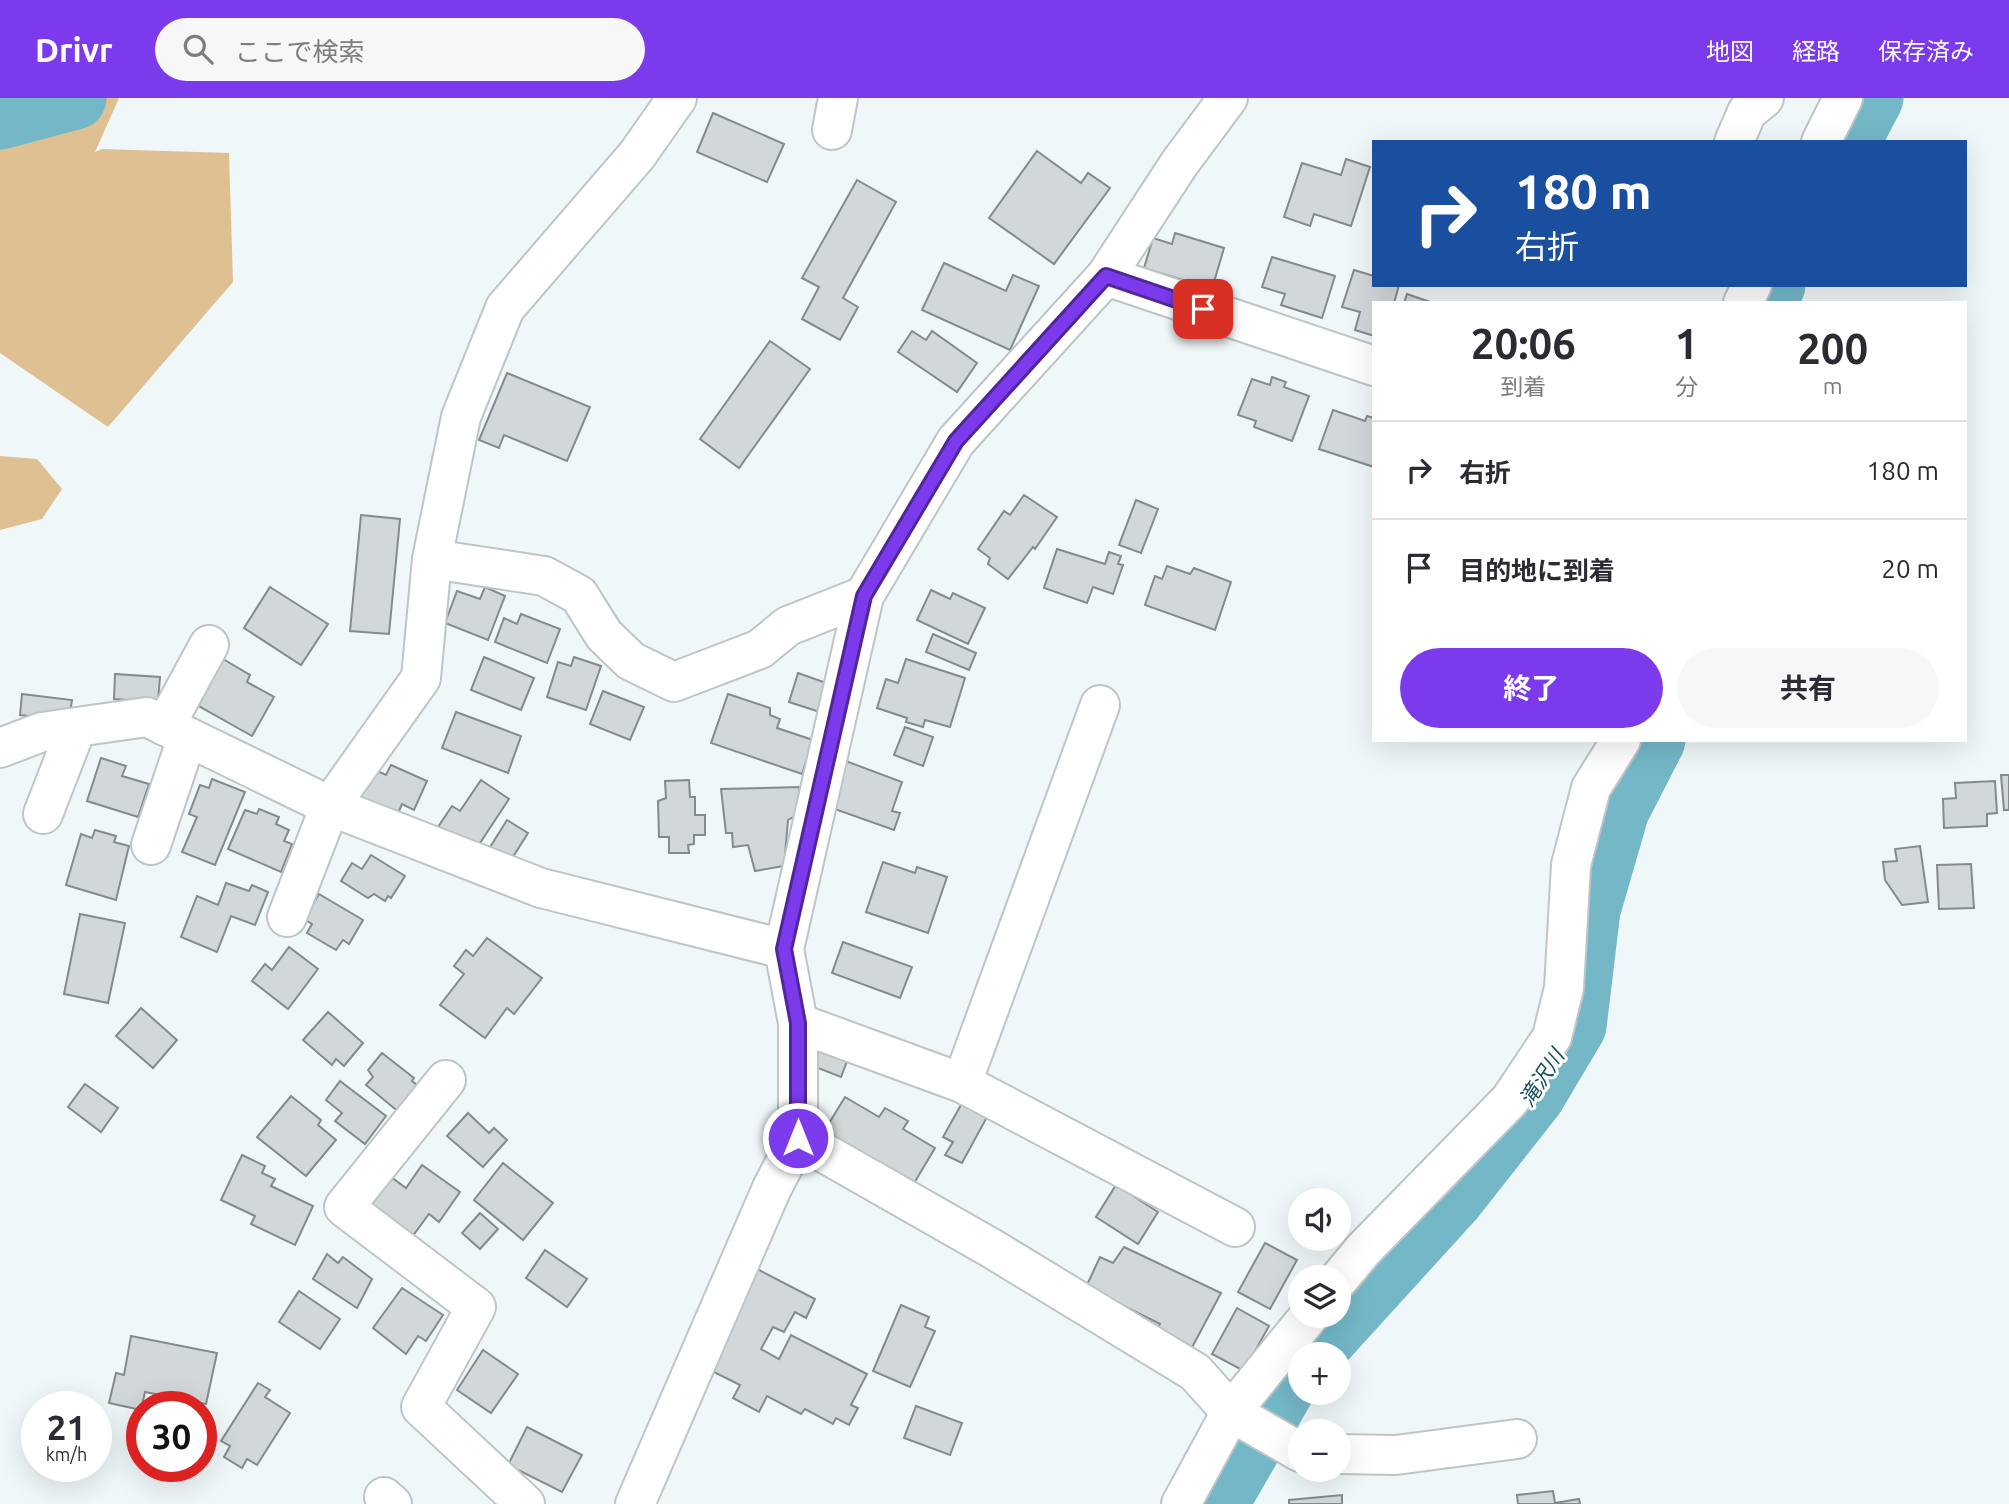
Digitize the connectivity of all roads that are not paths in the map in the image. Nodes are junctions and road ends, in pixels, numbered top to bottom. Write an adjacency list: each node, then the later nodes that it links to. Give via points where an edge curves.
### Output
1 (677, 98): 9 (street, via 637,155 505,308 461,416)
2 (1228, 98): 7 (street)
3 (1764, 98): 5 (street, via 1747,112)
4 (1843, 98): 6 (street)
5 (1735, 140)
6 (1822, 140)
7 (1106, 276): 8 (street); 10 (street, via 956,441)
8 (1372, 365)
9 (432, 559): 10 (street, via 544,576 579,595 604,635 631,661 674,682 760,649 788,626); 17 (street, via 421,678)
10 (864, 596): 21 (street)
11 (209, 645): 14 (street)
12 (1100, 705): 24 (street)
13 (76, 729): 14 (street, via 146,717); 16 (street, via 42,732); 18 (street)
14 (176, 732): 17 (street); 19 (street)
15 (1619, 742): 27 (street, via 1591,788 1571,864 1564,988 1552,1037 1510,1100)
16 (0, 748)
17 (330, 806): 20 (street); 21 (street, via 541,888)
18 (43, 814)
19 (151, 845)
20 (287, 917)
21 (784, 949): 22 (street)
22 (798, 1023): 24 (street); 25 (street)
23 (446, 1080): 33 (street, via 344,1207 476,1307 421,1407)
24 (962, 1083): 26 (street)
25 (798, 1138): 29 (street, via 1195,1372); 34 (street)
26 (1235, 1227)
27 (1351, 1265)
28 (1298, 1328): 29 (street)
29 (1231, 1412): 31 (street); 35 (street)
30 (1517, 1439): 32 (street, via 1396,1455)
31 (1288, 1444)
32 (1351, 1454)
33 (525, 1504)
34 (635, 1504)
35 (1181, 1504)

